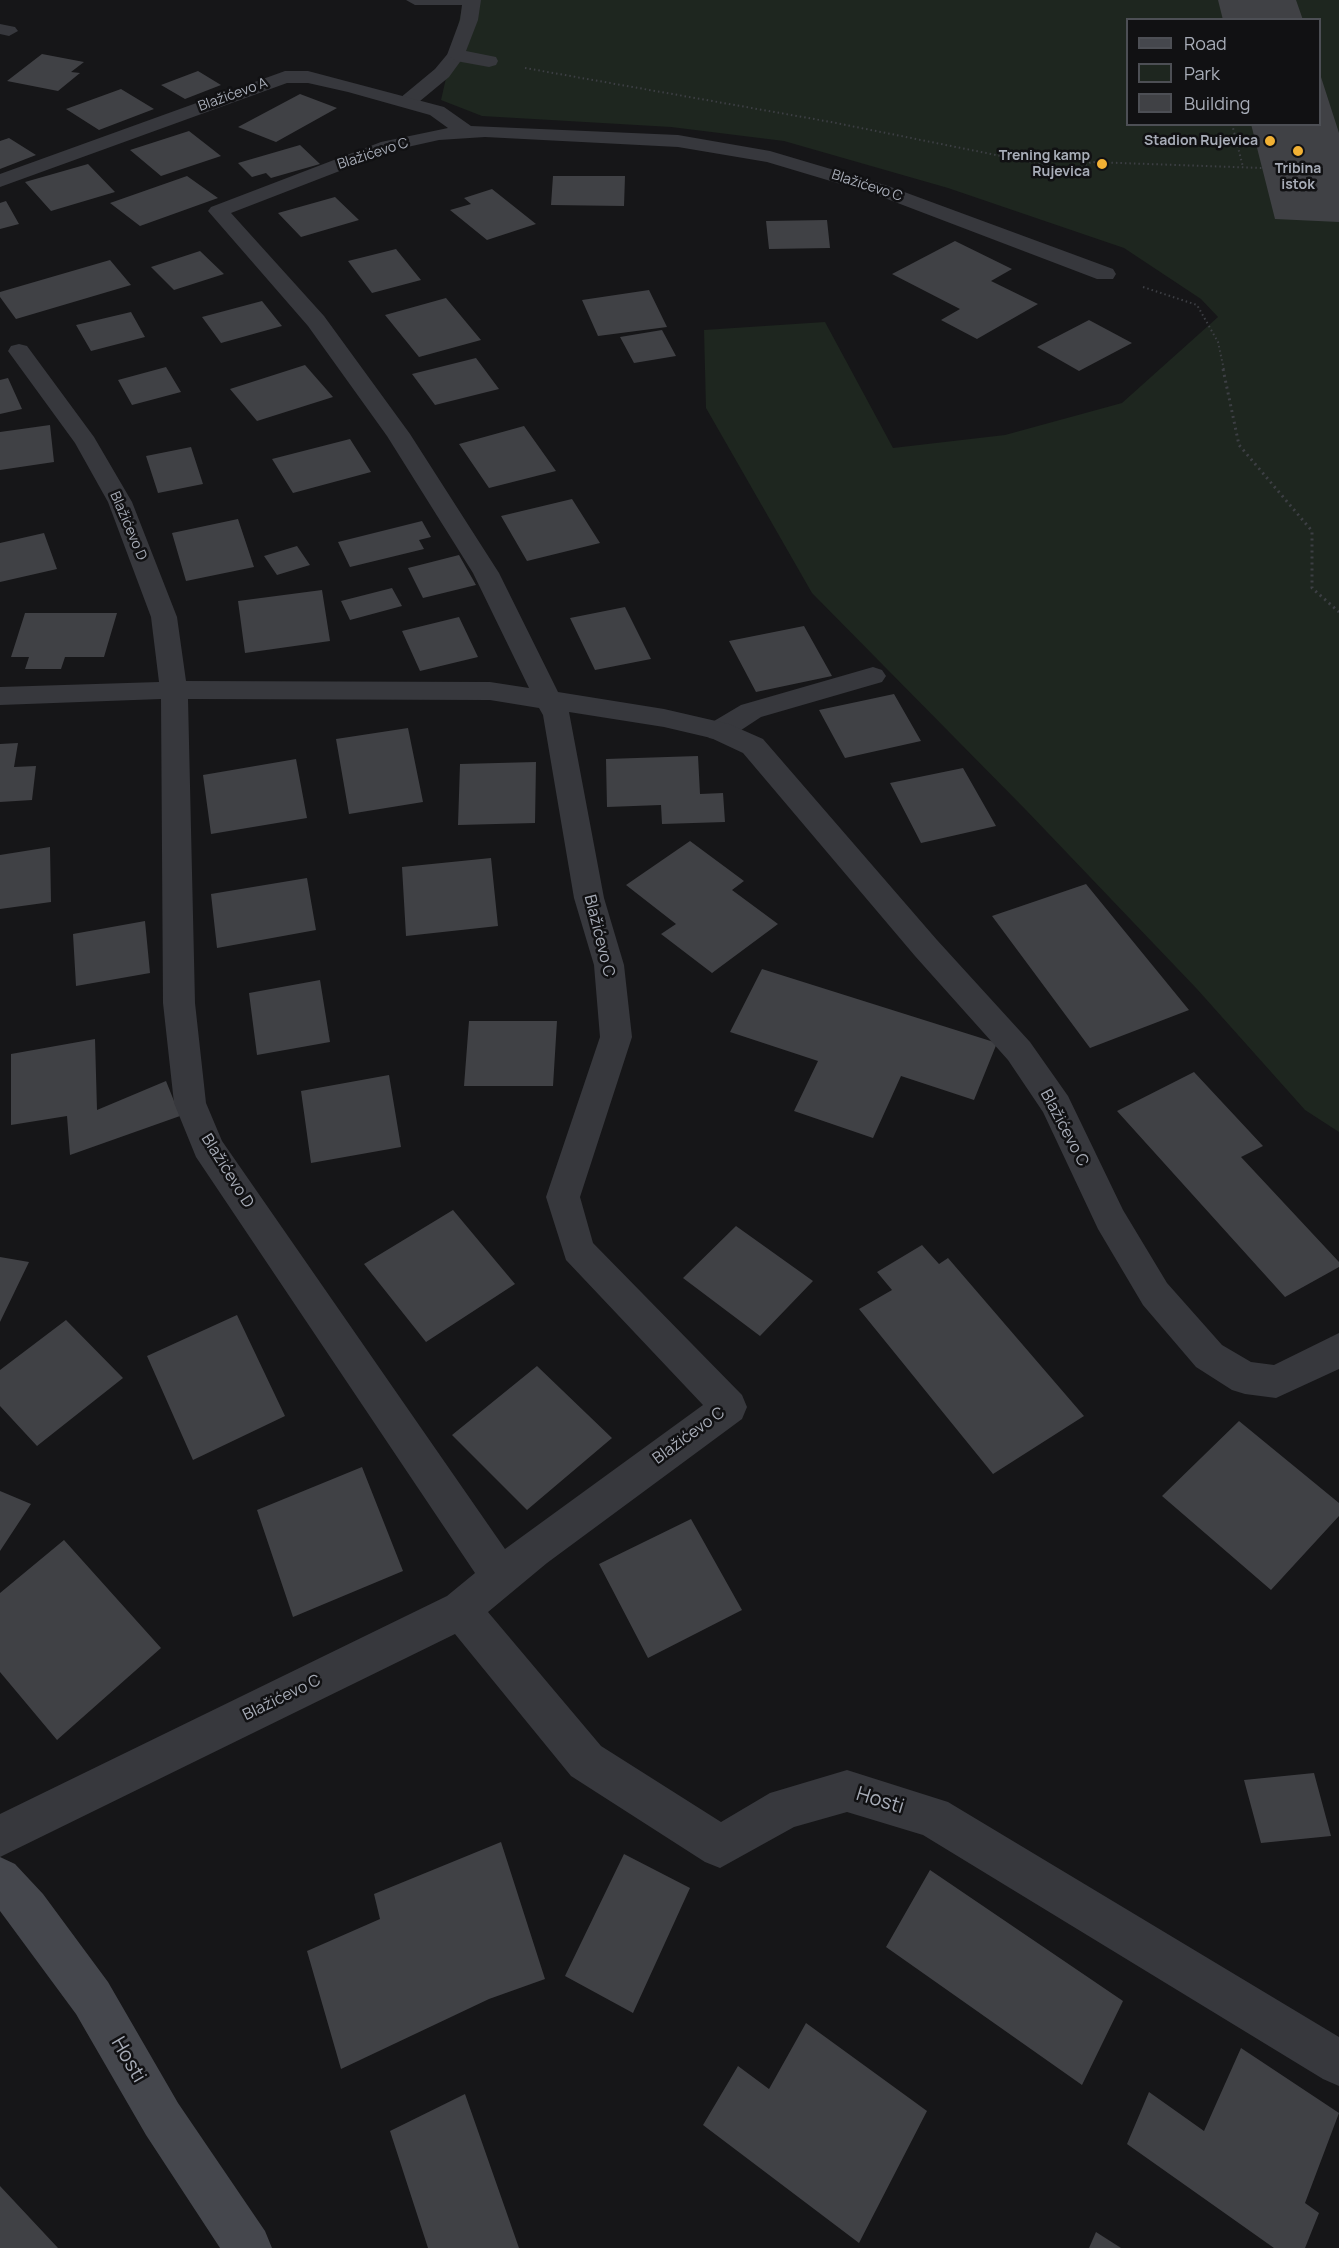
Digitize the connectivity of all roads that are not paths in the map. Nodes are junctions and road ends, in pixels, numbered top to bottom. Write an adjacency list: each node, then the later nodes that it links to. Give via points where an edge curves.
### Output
1 (416, 0): 2 (street)
2 (472, 1): 3 (street)
3 (456, 55): 4 (street); 5 (street, via 442,73)
4 (489, 61)
5 (407, 102): 6 (street, Blažićevo A, via 437,111); 7 (street, Blažićevo A, via 308,77 285,77)
6 (467, 132): 8 (street, Blažićevo C, via 678,141 770,157 881,189); 13 (street, Blažićevo C, via 388,146 218,212 316,321 398,434 486,573)
7 (0, 181)
8 (1106, 274)
9 (19, 351): 11 (street, Blažićevo D, via 86,442 120,502 164,617)
10 (873, 676): 14 (street, via 752,711)
11 (174, 690): 12 (street); 13 (street, Blažićevo C, via 490,691); 16 (street, Blažićevo D, via 179,1003 190,1103 208,1147)
12 (0, 696)
13 (549, 700): 14 (street, Blažićevo C); 16 (street, Blažićevo C, via 558,715 589,898 609,964 616,1037 563,1197 578,1250 729,1407)
14 (719, 731): 15 (street, Blažićevo C, via 753,746 1019,1051 1056,1105 1110,1219 1155,1294 1209,1356 1245,1378 1276,1382)
15 (1339, 1349)
16 (501, 1577): 17 (street, Blažićevo C)
17 (461, 1610): 18 (street, Blažićevo C); 20 (street, Hosti, via 586,1761 720,1847 785,1808 847,1791 933,1817)
18 (0, 1836)
19 (0, 1879): 21 (street, Hosti, via 28,1909 92,1998 162,2119)
20 (1339, 2062)
21 (245, 2246)

